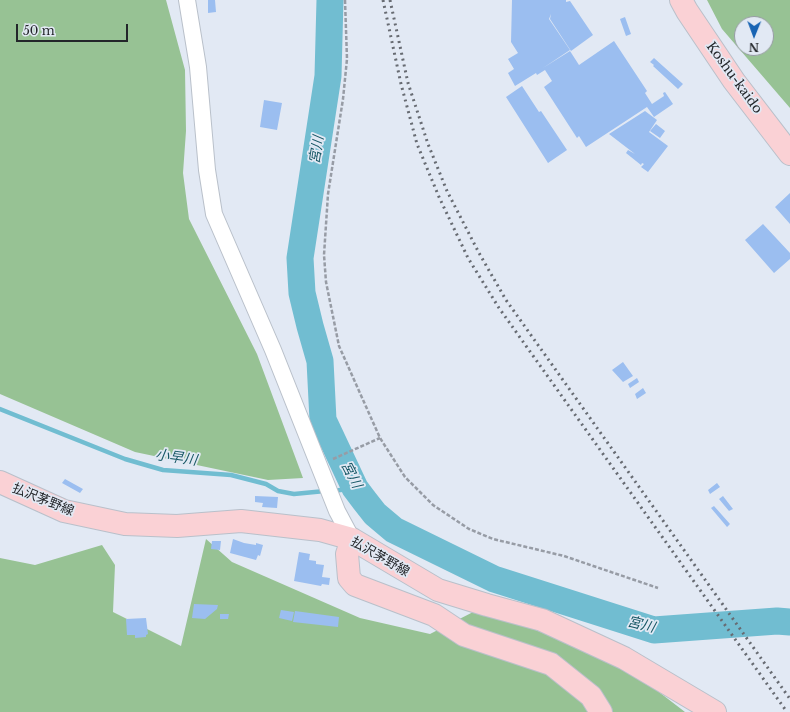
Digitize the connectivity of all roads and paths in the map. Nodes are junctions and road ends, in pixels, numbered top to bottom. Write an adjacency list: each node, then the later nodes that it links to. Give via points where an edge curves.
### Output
1 (187, 0): 6 (street, via 198,67 207,170 214,214)
2 (345, 0): 5 (path, via 347,59 328,194 325,276 339,346)
3 (681, 0): 4 (main road, Koshu-kaido, via 734,81)
4 (790, 154)
5 (380, 438): 6 (path); 9 (path, via 410,483 433,505 469,529 493,539 564,556)
6 (320, 464): 8 (street, via 336,511)
7 (0, 482): 8 (main road, 払沢茅野線, via 64,511 125,524 178,526 241,521 320,530)
8 (352, 539): 10 (main road, via 347,554 350,578 355,584 434,615 464,635 551,664 591,696); 11 (main road, 払沢茅野線, via 438,590 542,620 624,658)
9 (658, 588)
10 (601, 712)
11 (715, 712)

